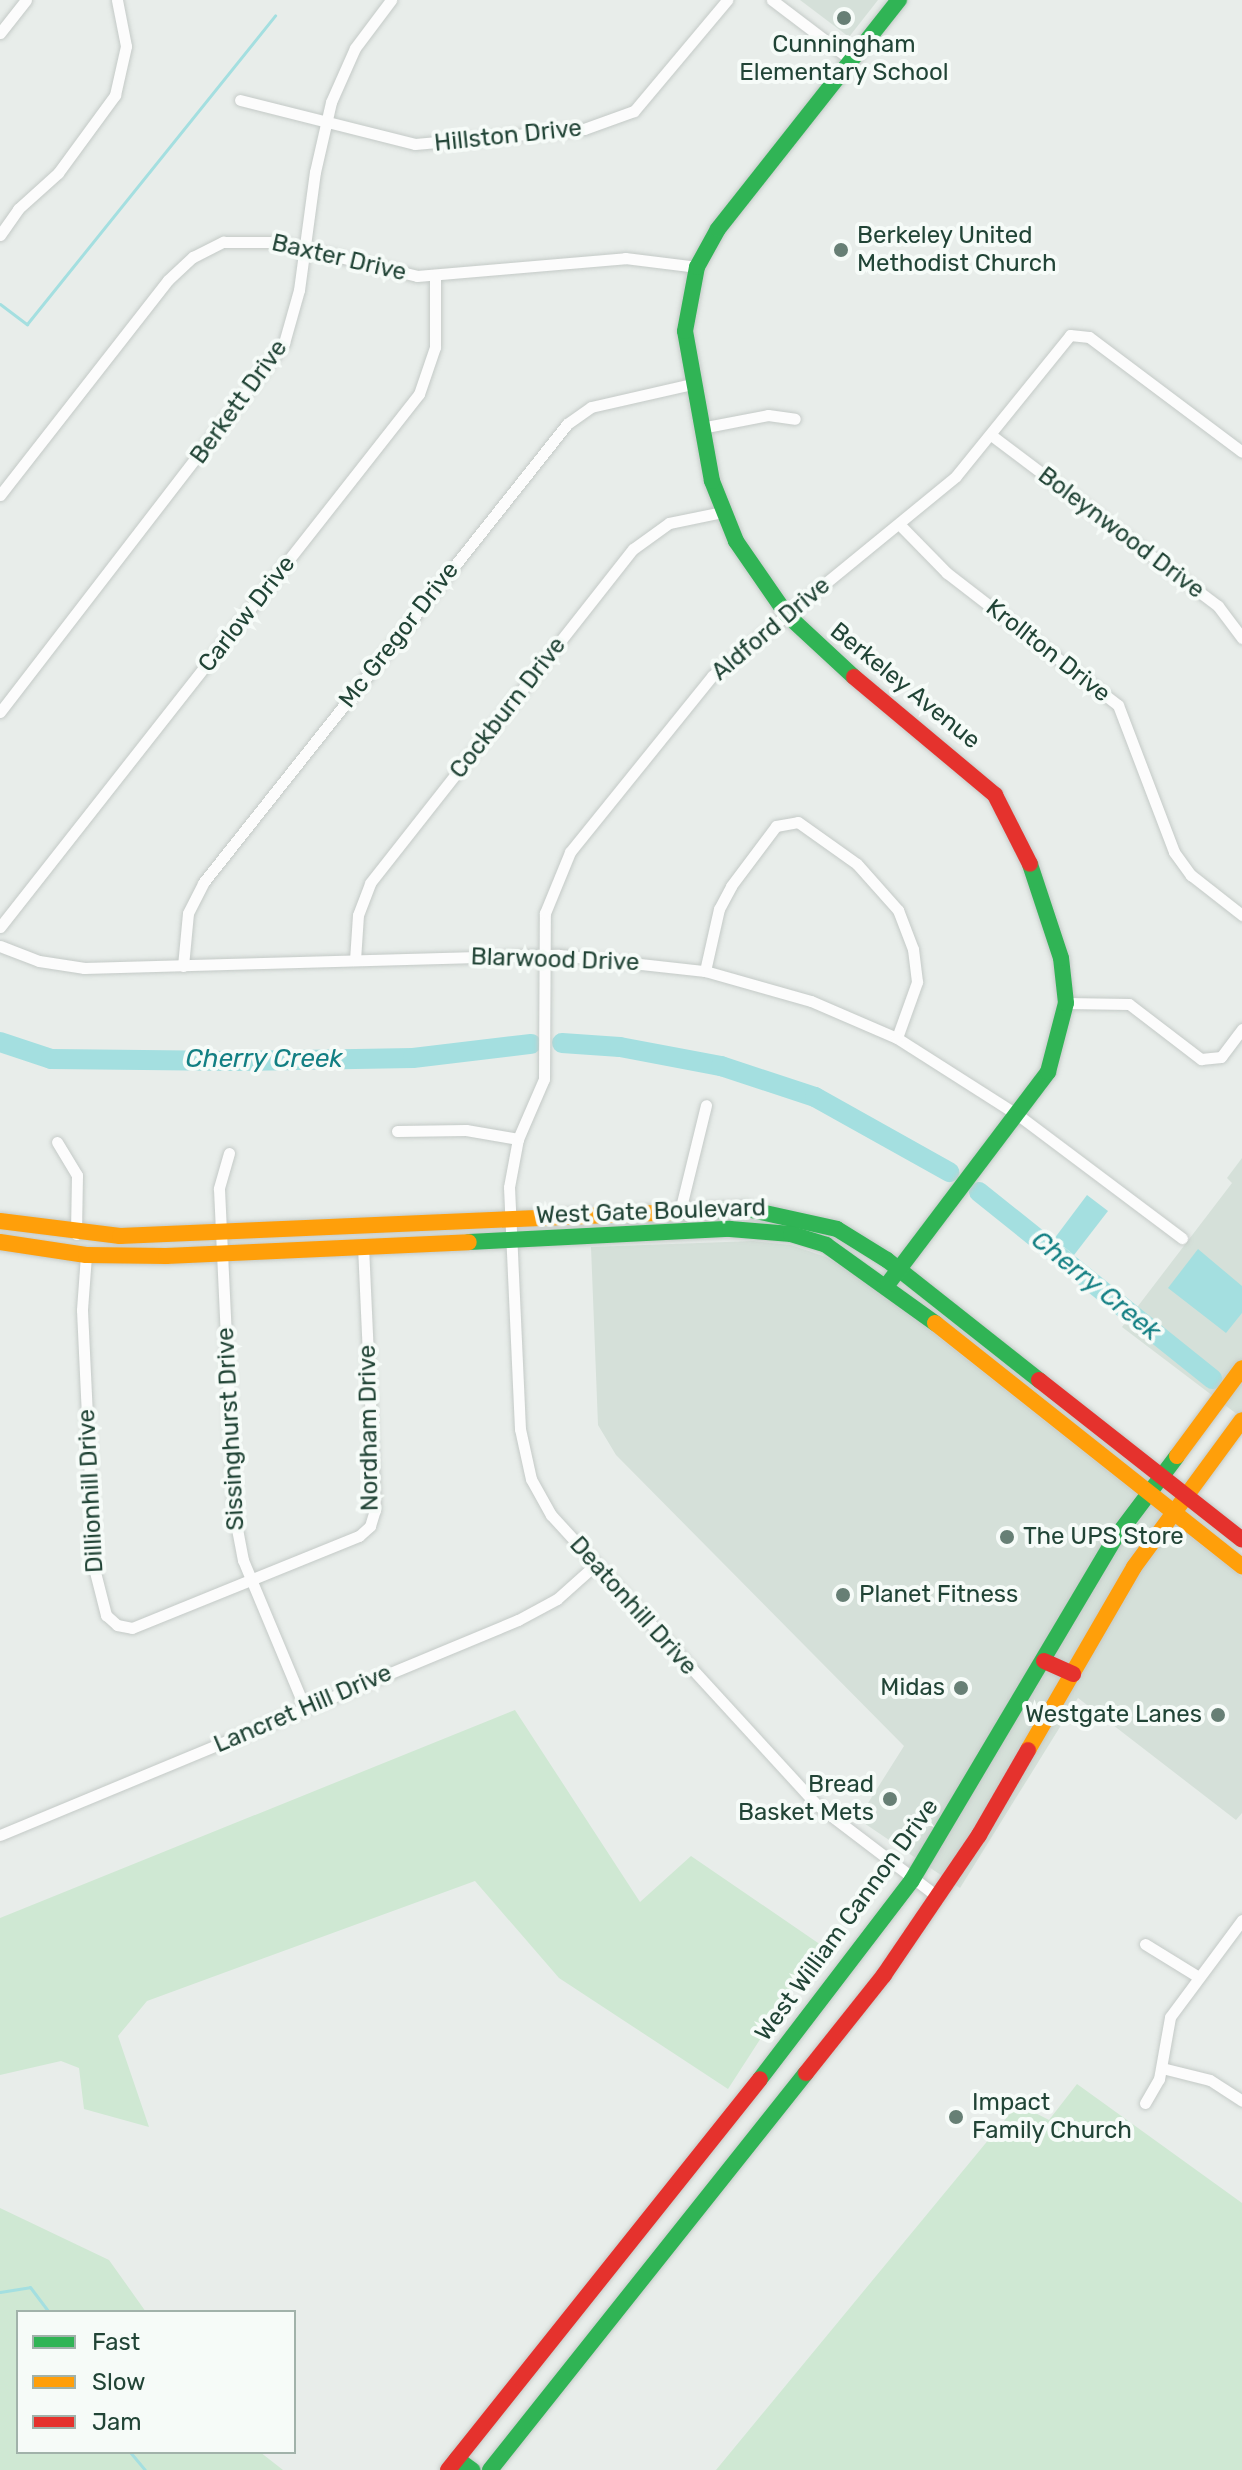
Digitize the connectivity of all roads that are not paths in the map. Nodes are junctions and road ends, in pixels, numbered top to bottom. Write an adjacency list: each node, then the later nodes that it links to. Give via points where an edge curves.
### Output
1 (26, 0): 7 (street)
2 (117, 0): 11 (street, via 126,46 115,95 58,173 18,209)
3 (391, 0): 10 (street, Berkett Drive, via 346,64)
4 (727, 0): 10 (street, Hillston Drive, via 647,99 625,117 603,125 415,144)
5 (772, 0): 8 (street)
6 (899, 0): 8 (main road, Berkeley Avenue)
7 (0, 33)
8 (851, 60): 13 (main road, Berkeley Avenue, via 718,229)
9 (240, 100): 10 (street, Hillston Drive)
10 (325, 122): 12 (street, Berkett Drive)
11 (0, 235)
12 (304, 249): 14 (street, Baxter Drive, via 399,274); 20 (street, Baxter Drive, via 241,239 193,257 168,280); 25 (street, Berkett Drive, via 291,326 273,363)
13 (697, 267): 14 (street, Baxter Drive, via 625,258); 15 (main road, Berkeley Avenue, via 685,331)
14 (435, 277): 27 (street, Carlow Drive, via 435,347 419,394)
15 (692, 384): 17 (main road, Berkeley Avenue); 31 (street, Mc Gregor Drive, via 591,407 567,424 203,883 188,913)
16 (795, 419): 17 (street, via 768,415)
17 (701, 428): 21 (main road, Berkeley Avenue)
18 (991, 435): 19 (street, Aldford Drive, via 1076,333 1089,337); 22 (street, Aldford Drive, via 956,476); 24 (street, Boleynwood Drive, via 1218,606)
19 (1242, 452)
20 (0, 495)
21 (722, 512): 23 (main road, Berkeley Avenue); 30 (street, Cockburn Drive, via 669,523 633,549 370,883 358,915)
22 (900, 525): 23 (street, Aldford Drive); 26 (street, Krollton Drive, via 947,573 1118,705 1178,859)
23 (787, 615): 29 (street, Aldford Drive, via 712,676 570,852 549,895); 33 (main road, Berkeley Avenue, via 849,677 965,765 995,795 1028,857 1057,941)
24 (1242, 638)
25 (0, 712)
26 (1242, 915)
27 (0, 927)
28 (0, 946): 31 (street, Blarwood Drive, via 39,961 84,968)
29 (545, 955): 30 (street, Blarwood Drive); 32 (street, Blarwood Drive); 39 (street, Aldford Drive, via 544,1079)
30 (355, 960): 31 (street, Blarwood Drive)
31 (183, 966)
32 (705, 971): 35 (street, Blarwood Drive, via 811,1001); 35 (street, via 719,909 731,886 776,826 798,822 857,864 898,910 913,949 917,982)
33 (1066, 1003): 34 (street, via 1129,1004 1201,1059 1221,1057); 37 (main road, Berkeley Avenue, via 1053,1060)
34 (1242, 1029)
35 (897, 1038): 37 (street, Blarwood Drive)
36 (706, 1105): 42 (street)
37 (1018, 1115): 47 (street, Blarwood Drive); 53 (main road, Berkeley Avenue)
38 (397, 1131): 39 (street, via 466,1130)
39 (518, 1139): 43 (street, Aldford Drive)
40 (57, 1142): 46 (street, via 77,1175)
41 (229, 1153): 45 (street, Sissinghurst Drive, via 219,1189)
42 (680, 1211): 43 (main road, West Gate Boulevard); 53 (main road, West Gate Boulevard, via 747,1209 801,1217 862,1242)
43 (508, 1220): 45 (main road, West Gate Boulevard); 48 (street, Deatonhill Drive)
44 (0, 1221): 46 (main road, West Gate Boulevard)
45 (221, 1233): 46 (main road, West Gate Boulevard); 51 (street, Sissinghurst Drive)
46 (76, 1234)
47 (1182, 1238)
48 (510, 1240): 50 (main road, West Gate Boulevard); 54 (main road, West Gate Boulevard, via 759,1229 826,1245); 64 (street, Deatonhill Drive, via 525,1463 551,1515)
49 (0, 1242): 52 (main road, West Gate Boulevard)
50 (363, 1247): 51 (main road, West Gate Boulevard); 66 (street, Nordham Drive, via 374,1518 359,1536)
51 (221, 1254): 52 (main road, West Gate Boulevard); 66 (street, Sissinghurst Drive, via 234,1513)
52 (86, 1255): 66 (street, Dillionhill Drive, via 82,1325 93,1556 102,1607 110,1620 132,1628)
53 (899, 1269): 54 (main road, Berkeley Avenue); 55 (main road, West Gate Boulevard)
54 (887, 1285): 56 (main road, West Gate Boulevard)
55 (1002, 1350): 56 (main road); 59 (main road, West Gate Boulevard)
56 (990, 1368): 60 (main road, West Gate Boulevard)
57 (1242, 1368): 59 (main road, West William Cannon Drive)
58 (1242, 1420): 61 (main road)
59 (1161, 1476): 60 (main road, West William Cannon Drive); 61 (main road, West Gate Boulevard)
60 (1149, 1491): 62 (main road, West Gate Boulevard); 67 (main road, West William Cannon Drive)
61 (1184, 1494): 62 (main road); 63 (main road, West Gate Boulevard)
62 (1173, 1510): 65 (main road, West Gate Boulevard); 68 (main road)
63 (1242, 1540)
64 (595, 1565): 69 (street, Lancret Hill Drive, via 542,1609); 71 (street, Deatonhill Drive, via 824,1812)
65 (1242, 1566)
66 (251, 1579): 69 (street, Sissinghurst Drive)
67 (1044, 1661): 68 (main road); 71 (main road, West William Cannon Drive)
68 (1073, 1674): 72 (main road)
69 (305, 1708): 70 (street, Lancret Hill Drive)
70 (0, 1835)
71 (912, 1880): 72 (street, Deatonhill Drive); 79 (main road, West William Cannon Drive, via 808,2019)
72 (938, 1897): 81 (main road, via 732,2171)
73 (1242, 1920): 75 (street)
74 (1145, 1944): 75 (street)
75 (1197, 1976): 76 (street, via 1170,2017)
76 (1162, 2068): 77 (street, via 1210,2080); 78 (street)
77 (1242, 2101)
78 (1145, 2103)
79 (453, 2464): 80 (main road)
80 (472, 2470)
81 (490, 2470)

